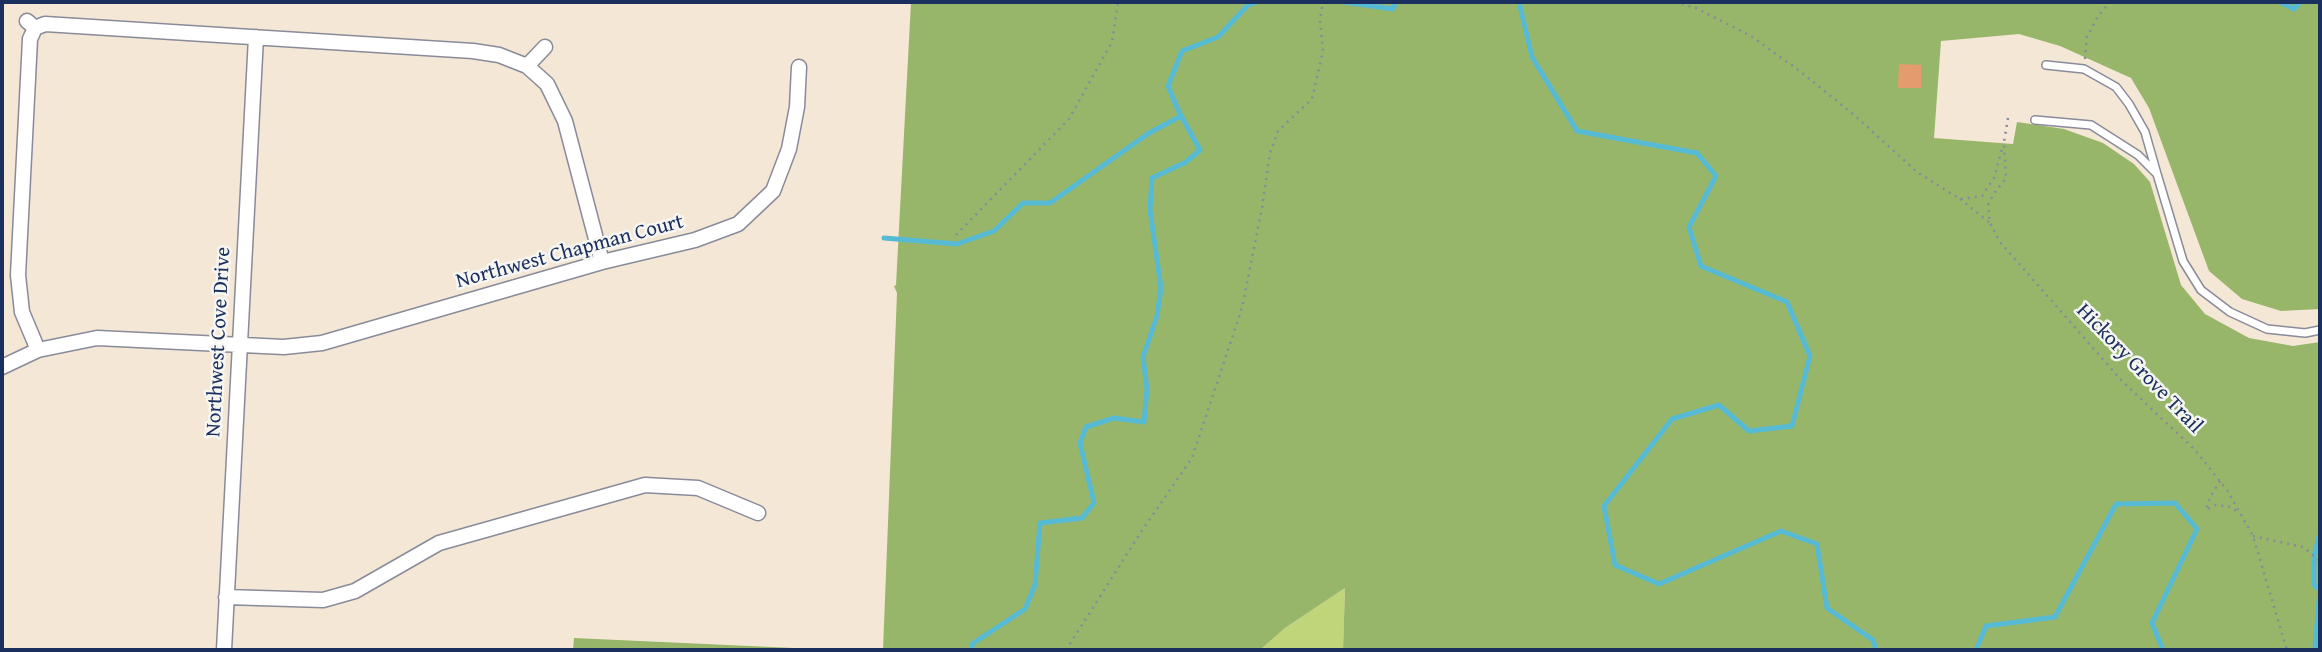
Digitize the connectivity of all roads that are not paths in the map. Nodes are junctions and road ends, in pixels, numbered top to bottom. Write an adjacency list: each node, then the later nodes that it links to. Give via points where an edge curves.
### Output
1 (256, 37): 3 (street, via 474,51); 10 (street, Northwest Cove Drive); 11 (street, via 31,25 18,275 22,312)
2 (545, 47): 3 (street)
3 (527, 65): 8 (street, via 547,84 565,121)
4 (2046, 65): 7 (lane, via 2084,69 2116,87 2145,132)
5 (799, 67): 8 (street, Northwest Chapman Court, via 789,149 773,191 738,224 695,240)
6 (2035, 120): 7 (lane, via 2091,125 2138,155)
7 (2157, 174): 9 (lane, via 2183,261 2201,290 2230,312 2267,329)
8 (602, 262): 10 (street, Northwest Chapman Court, via 322,343)
9 (2320, 330)
10 (240, 346): 11 (street, Northwest Chapman Court, via 97,338); 14 (street, Northwest Cove Drive)
11 (38, 350): 12 (street, Northwest Chapman Court)
12 (2, 368)
13 (758, 513): 14 (street, via 698,488 645,485 439,543 355,591 323,600)
14 (226, 597): 15 (street, Northwest Cove Drive)
15 (224, 650)

